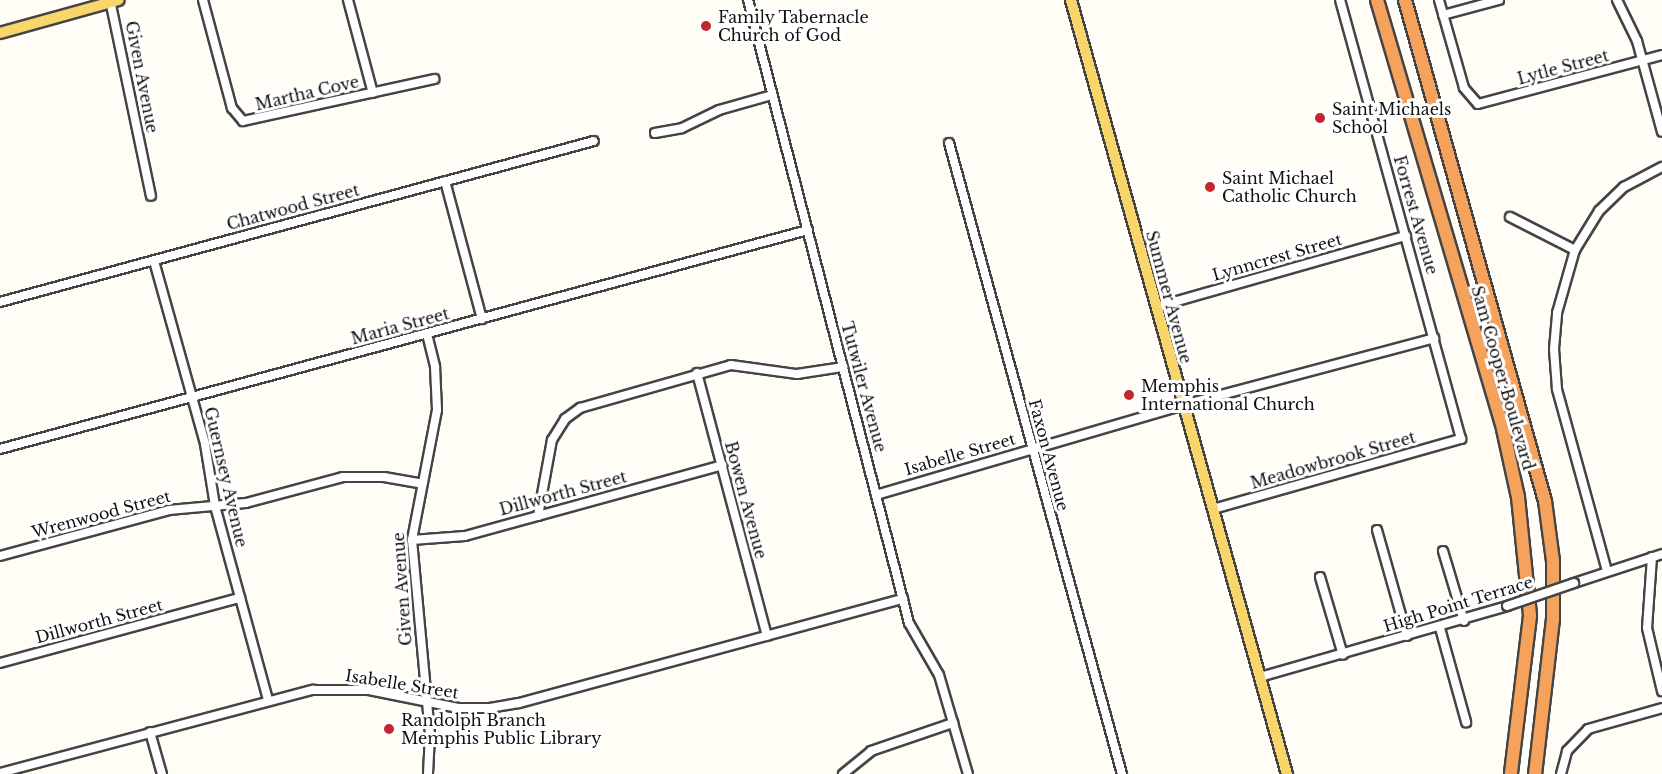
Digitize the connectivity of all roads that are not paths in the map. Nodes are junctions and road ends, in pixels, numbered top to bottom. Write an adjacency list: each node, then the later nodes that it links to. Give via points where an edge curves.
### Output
1 (203, 0): 18 (street, Martha Cove, via 232,108 240,119 257,121)
2 (348, 0): 18 (street)
3 (748, 0): 19 (street, Tutwiler Avenue)
4 (1071, 0): 34 (main road, Summer Avenue)
5 (1340, 0): 30 (street, Forrest Avenue)
6 (1369, 0): 26 (highway)
7 (1377, 0): 26 (highway, Sam Cooper Boulevard)
8 (1405, 0): 83 (highway, Sam Cooper Boulevard, via 1545,501 1553,561 1553,619)
9 (1439, 0): 13 (street)
10 (1498, 0): 13 (street)
11 (1617, 0): 16 (street)
12 (113, 1): 14 (main road); 27 (street, Given Avenue)
13 (1443, 15): 16 (street, Lytle Street, via 1464,88 1472,101 1484,104)
14 (0, 33)
15 (1662, 55): 16 (street, Lytle Street)
16 (1642, 61): 20 (street)
17 (434, 79): 18 (street, Martha Cove)
18 (373, 93)
19 (772, 95): 21 (street, via 719,110 682,128); 29 (street, Tutwiler Avenue)
20 (1662, 132)
21 (655, 133)
22 (594, 141): 25 (street, Chatwood Street)
23 (949, 143): 44 (street, Faxon Avenue)
24 (1662, 166): 31 (street, via 1635,179 1611,198)
25 (446, 181): 32 (street, Chatwood Street); 35 (street)
26 (1432, 188): 82 (highway, Sam Cooper Boulevard, via 1503,429 1526,554 1530,616)
27 (151, 196)
28 (1510, 217): 31 (street)
29 (808, 230): 35 (street, Maria Street); 38 (street, Tutwiler Avenue)
30 (1406, 236): 34 (street, Lynncrest Street); 37 (street, Forrest Avenue)
31 (1575, 250): 57 (street, via 1557,314 1556,378)
32 (154, 261): 33 (street, Chatwood Street); 40 (street, Guernsey Avenue)
33 (0, 302)
34 (1156, 307): 41 (main road, Summer Avenue)
35 (482, 319): 36 (street, Maria Street)
36 (427, 334): 40 (street, Maria Street); 46 (street, Given Avenue, via 435,366 437,410)
37 (1434, 338): 41 (street, Isabelle Street); 42 (street, Forrest Avenue)
38 (843, 367): 39 (street, via 798,374 731,365); 47 (street, Tutwiler Avenue)
39 (697, 373): 45 (street, Bowen Avenue); 50 (street, via 597,400 572,413 552,440)
40 (192, 397): 43 (street, Maria Street); 48 (street, Guernsey Avenue, via 210,460)
41 (1183, 405): 44 (street, Isabelle Street); 49 (main road, Summer Avenue)
42 (1461, 439): 49 (street, Meadowbrook Street)
43 (0, 449)
44 (1032, 449): 47 (street, Isabelle Street); 80 (street, Faxon Avenue)
45 (722, 465): 50 (street, Dillworth Street); 63 (street, Bowen Avenue)
46 (422, 484): 48 (street, Wrenwood Street, via 384,477 343,477 255,501); 52 (street, Given Avenue)
47 (876, 495): 60 (street, Tutwiler Avenue)
48 (215, 506): 55 (street, Wrenwood Street, via 169,510); 59 (street, Guernsey Avenue)
49 (1214, 509): 67 (main road, Summer Avenue)
50 (538, 516): 52 (street, Dillworth Street, via 453,539)
51 (1377, 530): 64 (street)
52 (412, 540): 70 (street, Given Avenue)
53 (1443, 551): 61 (street)
54 (1662, 555): 56 (street, High Point Terrace)
55 (0, 556)
56 (1652, 557): 57 (street, High Point Terrace); 68 (street, via 1654,572 1647,628)
57 (1607, 571): 61 (street, High Point Terrace, bridge)
58 (1320, 577): 65 (street)
59 (240, 598): 66 (street, Dillworth Street); 69 (street, Guernsey Avenue)
60 (903, 599): 63 (street, Isabelle Street); 73 (street, Tutwiler Avenue, via 915,637 936,667)
61 (1464, 621): 62 (street, High Point Terrace)
62 (1440, 627): 64 (street, High Point Terrace); 72 (street)
63 (767, 636): 70 (street, Isabelle Street, via 519,703 474,709)
64 (1407, 636): 65 (street, High Point Terrace)
65 (1343, 655): 67 (street, High Point Terrace)
66 (0, 663)
67 (1260, 677): 81 (main road, Summer Avenue)
68 (1662, 691)
69 (268, 700): 70 (street, Isabelle Street, via 313,690 349,688); 74 (street, Isabelle Street)
70 (427, 704): 77 (street, Given Avenue)
71 (1662, 708): 84 (street, via 1588,729 1567,751)
72 (1466, 722)
73 (953, 723): 78 (street, via 871,751); 79 (street, Tutwiler Avenue)
74 (150, 732): 75 (street, Isabelle Street); 76 (street)
75 (0, 773)
76 (162, 774)
77 (428, 774)
78 (843, 774)
79 (968, 774)
80 (1122, 774)
81 (1287, 774)
82 (1511, 774)
83 (1535, 774)
84 (1561, 774)

